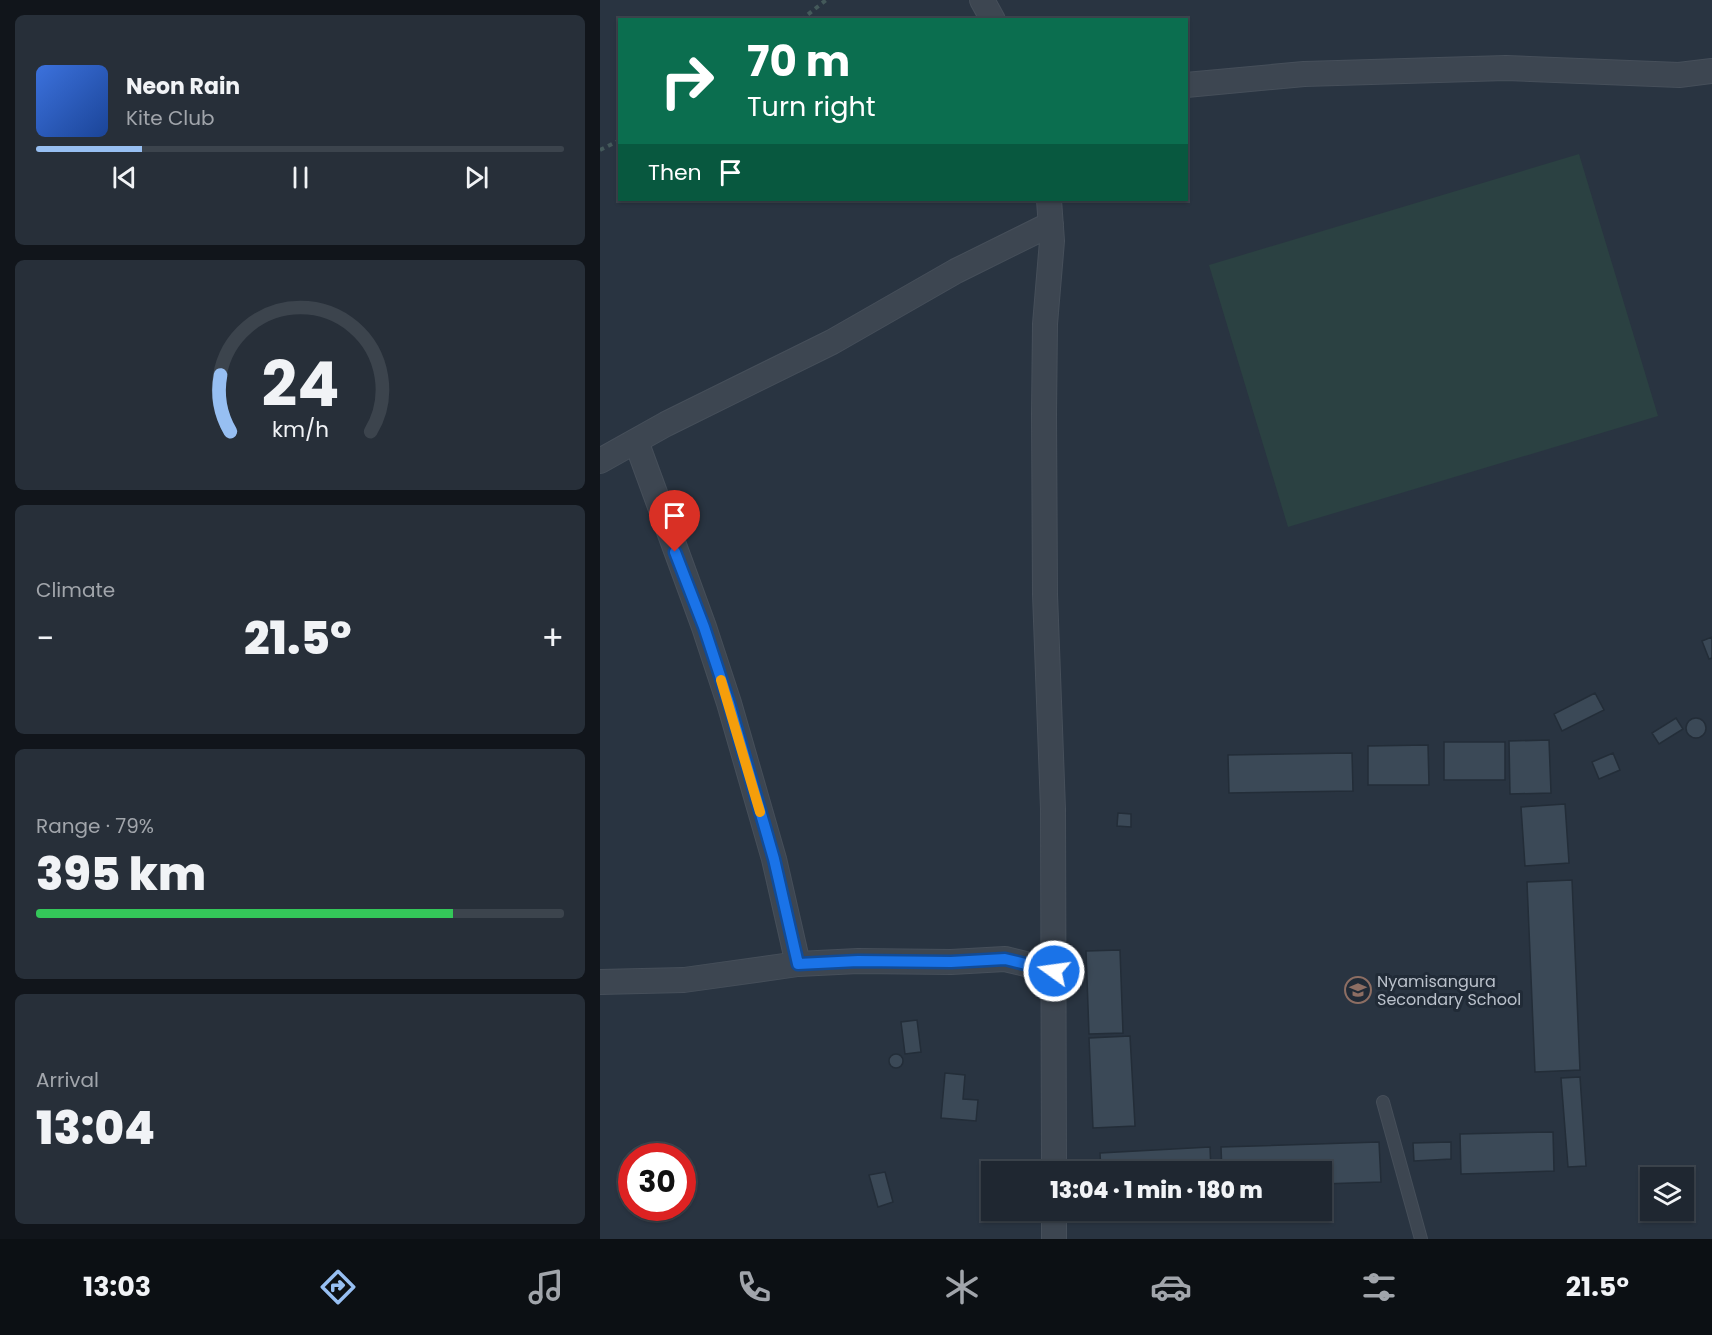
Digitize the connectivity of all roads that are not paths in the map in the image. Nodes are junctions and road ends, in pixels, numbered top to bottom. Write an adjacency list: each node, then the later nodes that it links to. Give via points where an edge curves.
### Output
1 (982, 0): 2 (street)
2 (992, 18)
3 (1712, 71): 4 (street, via 1679,75 1506,68 1304,74)
4 (1188, 85)
5 (1049, 201): 6 (street)
6 (1051, 224): 7 (street, via 956,271 832,342); 10 (street, via 1044,414)
7 (636, 441): 8 (street); 9 (street, via 729,703 774,859)
8 (600, 461)
9 (798, 964): 10 (street, via 1005,959); 11 (street, via 684,980)
10 (1054, 971): 13 (street)
11 (600, 982)
12 (1383, 1102): 16 (lane)
13 (1054, 1161)
14 (1054, 1221): 15 (street)
15 (1054, 1239)
16 (1421, 1239)

